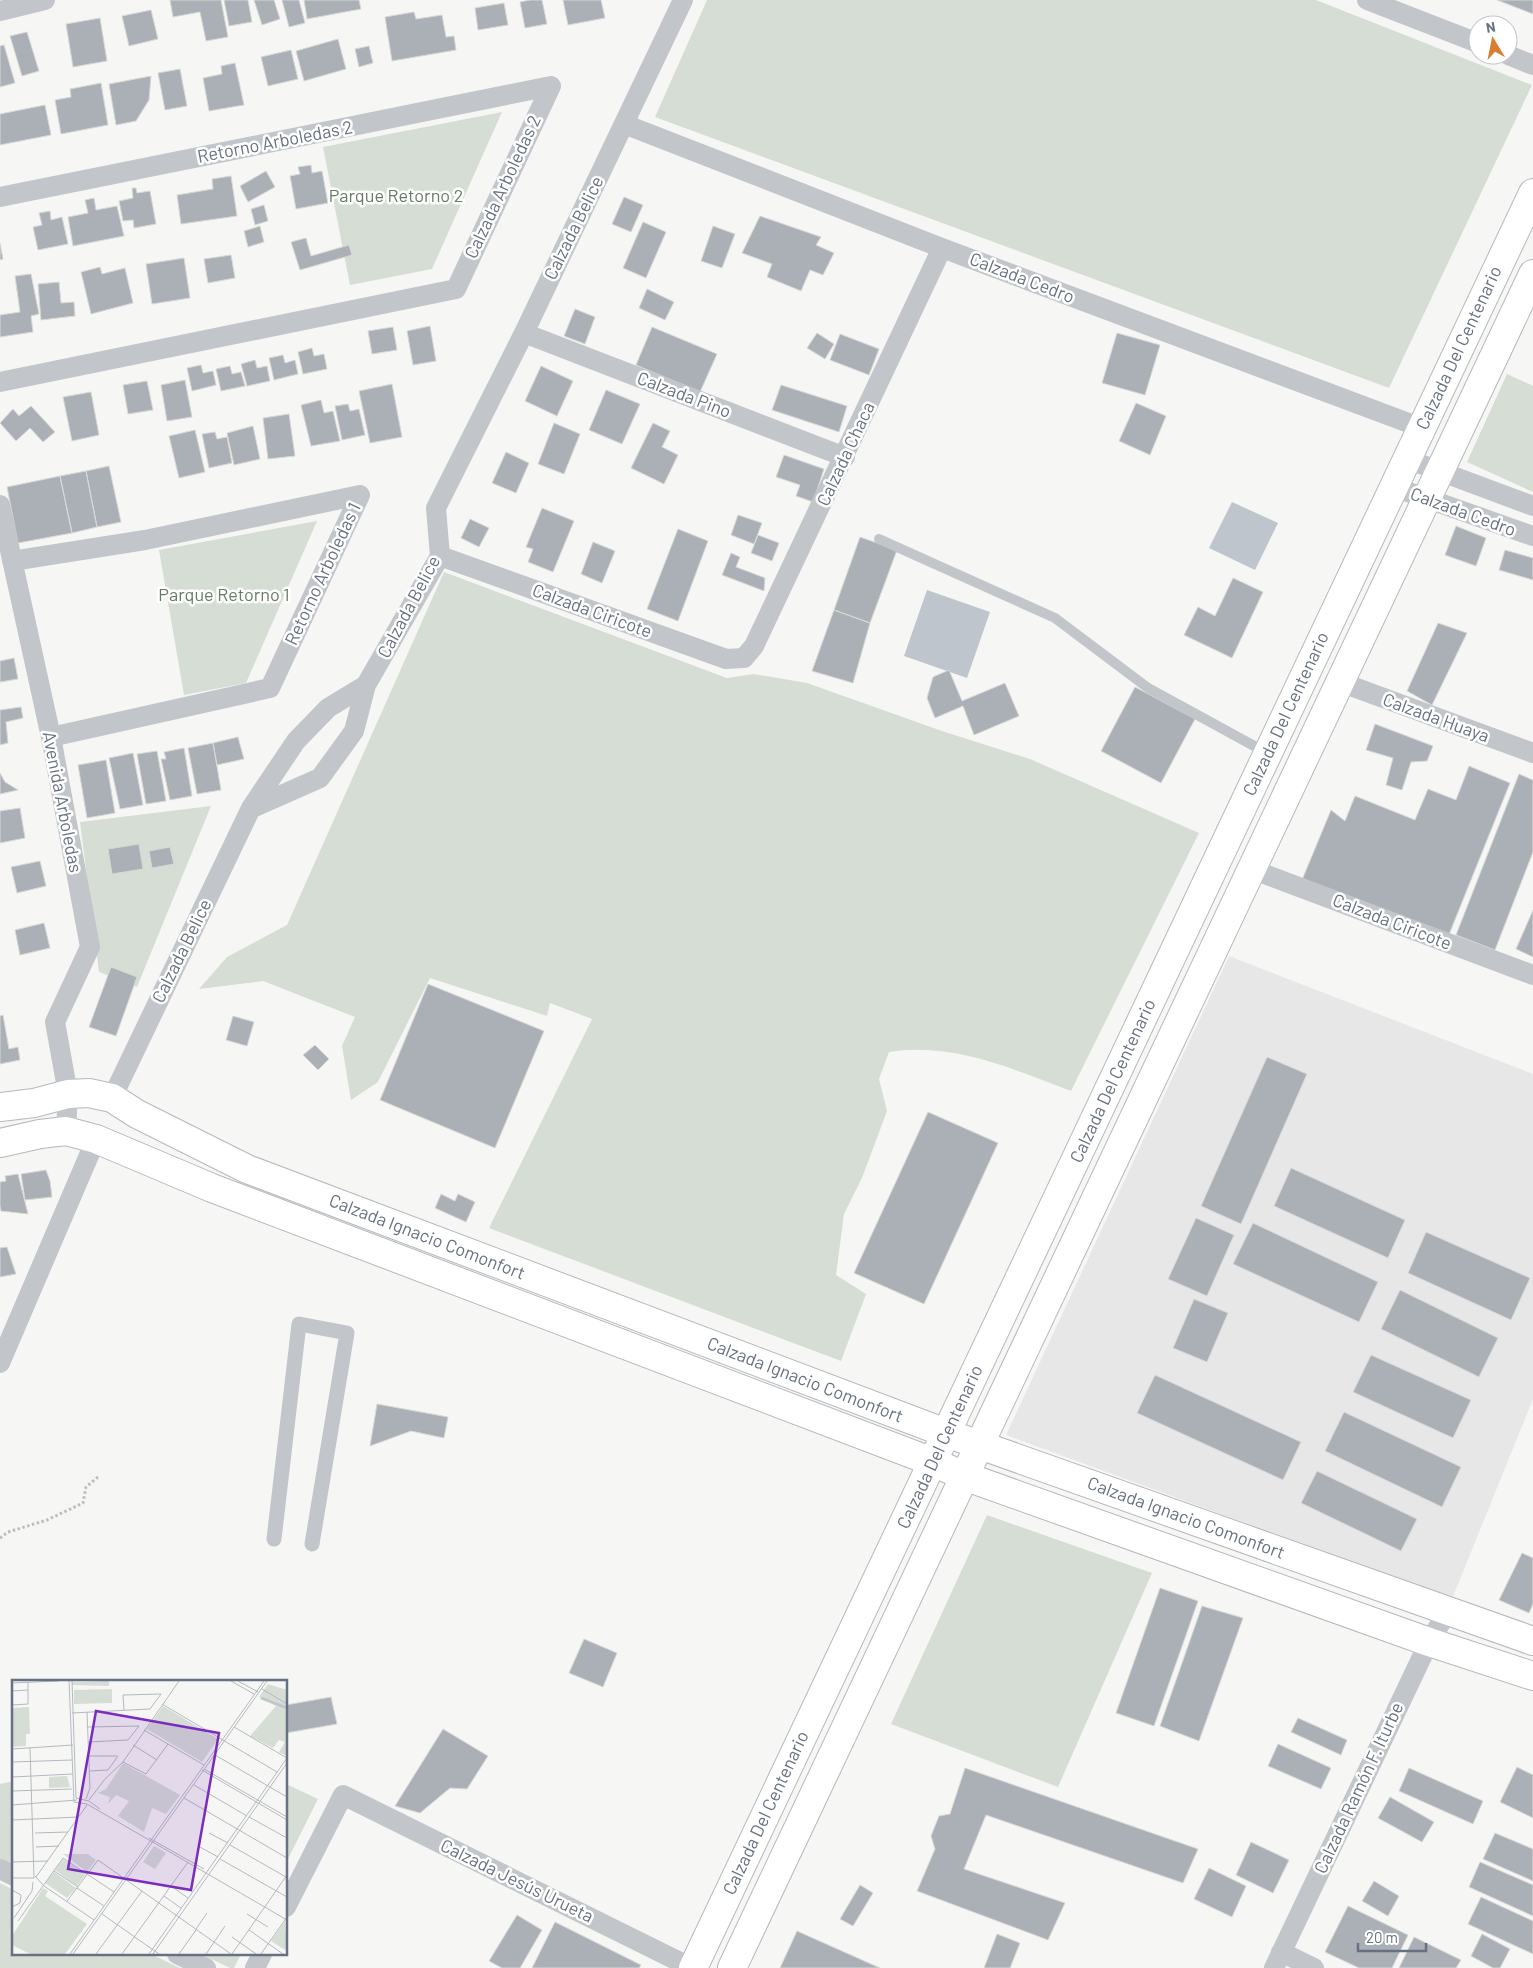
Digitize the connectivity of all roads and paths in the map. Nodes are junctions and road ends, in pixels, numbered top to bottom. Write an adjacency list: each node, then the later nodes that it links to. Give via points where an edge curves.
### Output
1 (45, 0): 4 (street)
2 (683, 0): 9 (street, Calzada Belice)
3 (1366, 0): 5 (street)
4 (0, 11)
5 (1468, 39)
6 (1518, 59): 7 (street)
7 (1533, 65)
8 (551, 86): 11 (street, Retorno Arboledas 2); 15 (street, Calzada Arboledas 2, via 456,289)
9 (624, 124): 12 (street, Calzada Cedro); 14 (street, Calzada Belice)
10 (1533, 193): 16 (main road, Calzada Del Centenario)
11 (0, 197)
12 (942, 248): 16 (street, Calzada Cedro); 17 (street, Calzada Chaca)
13 (1532, 278): 19 (main road, Calzada Del Centenario)
14 (524, 333): 17 (street, Calzada Pino); 26 (street, Calzada Belice, via 436,508)
15 (0, 382)
16 (1422, 428): 18 (main road, Calzada Del Centenario)
17 (845, 457): 28 (street, Calzada Chaca, via 754,646)
18 (1407, 459): 19 (street, Calzada Cedro); 20 (main road, Calzada Del Centenario)
19 (1439, 472): 21 (main road, Calzada Del Centenario); 23 (street, Calzada Cedro)
20 (1394, 487): 21 (street, Calzada Cedro); 32 (main road, Calzada Del Centenario)
21 (1427, 498): 24 (street, Calzada Cedro); 29 (main road, Calzada Del Centenario)
22 (0, 505): 27 (street, Avenida Arboledas)
23 (1533, 506)
24 (1533, 536)
25 (879, 539): 32 (lane, via 1055,618 1148,688)
26 (440, 556): 28 (street, Calzada Ciricote, via 726,659); 30 (street, Calzada Belice)
27 (12, 561): 31 (street, Avenida Arboledas); 31 (street, Retorno Arboledas 1, via 145,540 360,495 270,688)
28 (744, 658)
29 (1340, 682): 33 (street, Calzada Huaya); 35 (main road, Calzada Del Centenario)
30 (366, 685): 34 (street, Calzada Belice, via 328,708 296,741); 34 (street, via 354,731 320,778)
31 (50, 738): 37 (street, Avenida Arboledas, via 90,947 55,1022)
32 (1268, 753): 44 (main road, Calzada Del Centenario)
33 (1533, 753)
34 (251, 808): 37 (street, Calzada Belice)
35 (1251, 869): 36 (street, Calzada Ciricote); 45 (main road, Calzada Del Centenario)
36 (1533, 975)
37 (90, 1095): 38 (main road); 39 (street); 44 (main road, Calzada Ignacio Comonfort, via 137,1114 248,1169)
38 (0, 1107)
39 (66, 1131): 40 (main road, Calzada Ignacio Comonfort); 41 (main road)
40 (96, 1139): 42 (street); 46 (main road, Calzada Ignacio Comonfort, via 212,1188)
41 (0, 1143)
42 (9, 1324): 43 (street)
43 (0, 1363)
44 (946, 1433): 45 (main road, Calzada Ignacio Comonfort); 46 (main road, Calzada Del Centenario)
45 (979, 1444): 47 (main road, Calzada Del Centenario); 52 (main road, Calzada Ignacio Comonfort)
46 (933, 1462): 47 (main road, Calzada Ignacio Comonfort); 64 (main road, Calzada Del Centenario)
47 (964, 1476): 54 (main road, Calzada Ignacio Comonfort); 65 (main road, Calzada Del Centenario)
48 (98, 1477): 49 (path, via 86,1487 84,1503)
49 (0, 1538)
50 (274, 1538): 51 (street, via 299,1324 347,1333)
51 (312, 1544)
52 (1448, 1611): 53 (main road, Calzada Ignacio Comonfort); 54 (street, Calzada Ramón F. Iturbe)
53 (1533, 1641)
54 (1429, 1642): 55 (main road, Calzada Ignacio Comonfort); 61 (street, Calzada Ramón F. Iturbe)
55 (1533, 1676)
56 (0, 1869): 57 (street)
57 (12, 1875)
58 (288, 1903): 64 (street, Calzada Jesús Urueta, via 343,1795)
59 (181, 1956): 62 (street)
60 (261, 1956): 63 (street)
61 (1278, 1960): 66 (street)
62 (206, 1968)
63 (255, 1968)
64 (692, 1968)
65 (732, 1968)
66 (1314, 1968)

